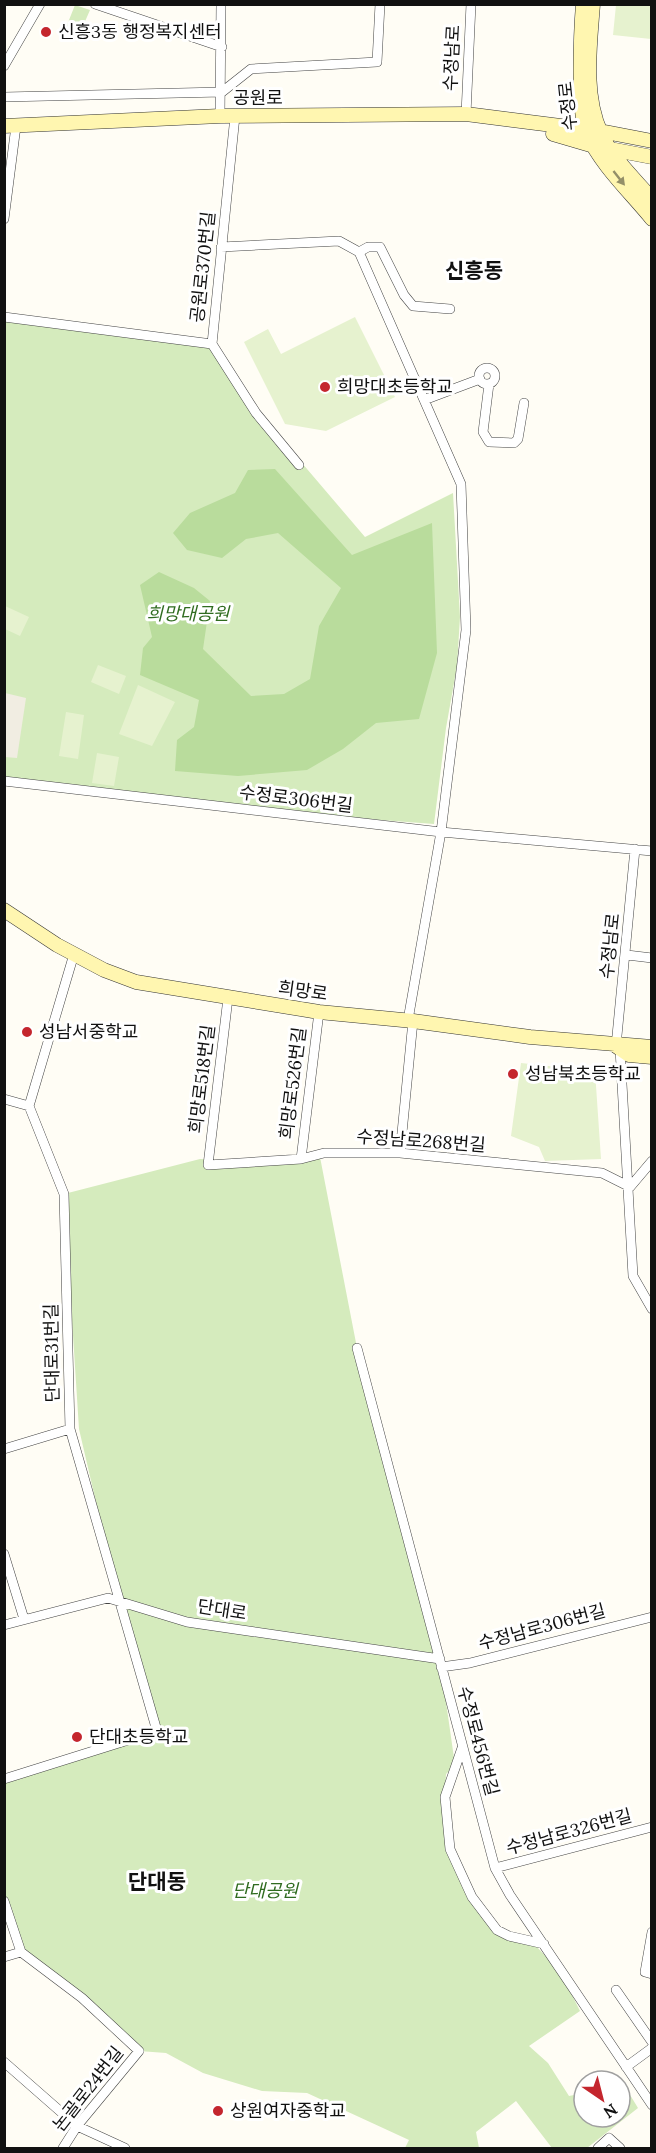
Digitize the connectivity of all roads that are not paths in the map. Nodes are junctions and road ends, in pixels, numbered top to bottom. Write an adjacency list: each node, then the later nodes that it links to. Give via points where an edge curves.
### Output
1 (40, 4): 9 (street)
2 (221, 4): 8 (street)
3 (380, 4): 10 (street, via 377,62 251,69)
4 (471, 4): 12 (street, 수정남로)
5 (583, 4): 17 (main road, 수정로, via 579,40)
6 (593, 4): 18 (main road, 수정로, via 591,96)
7 (102, 6): 8 (street)
8 (222, 47): 10 (street)
9 (6, 61)
10 (222, 92): 11 (street); 13 (street)
11 (4, 97)
12 (466, 114): 14 (main road, 공원로); 15 (main road, 공원로)
13 (220, 116): 14 (main road, 공원로); 16 (main road, 공원로)
14 (235, 116): 26 (street, 공원로370번길)
15 (511, 120): 17 (main road, 공원로); 20 (main road, 공원로)
16 (10, 126): 24 (street)
17 (586, 131): 18 (main road, 공원로); 20 (main road, 수정로)
18 (600, 131): 19 (main road, 공원로); 21 (main road, 수정로)
19 (651, 141)
20 (594, 146): 21 (main road, 공원로); 25 (main road, 수정로, one-way to 25)
21 (610, 148): 22 (main road, 공원로); 23 (main road, 수정로)
22 (651, 157)
23 (651, 199)
24 (4, 219)
25 (651, 219)
26 (221, 247): 27 (street, via 339,241); 30 (street, 공원로370번길)
27 (359, 252): 28 (street, via 380,247 413,306); 31 (street)
28 (450, 309)
29 (4, 317): 30 (street)
30 (212, 344): 33 (street, 공원로370번길, via 256,413)
31 (424, 400): 32 (street, via 484,382 483,432 489,442 514,443); 35 (street, via 461,484 465,630)
32 (524, 403)
33 (299, 465)
34 (4, 781): 35 (street, 수정로306번길)
35 (441, 832): 36 (street, 수정로306번길); 44 (street)
36 (635, 849): 37 (street, 수정로306번길); 40 (street, 수정남로)
37 (651, 851)
38 (4, 910): 39 (main road, 희망로)
39 (74, 954): 42 (main road, 희망로, via 136,982); 49 (street)
40 (627, 955): 41 (street); 45 (street, 수정남로)
41 (651, 958)
42 (228, 998): 43 (main road, 희망로); 53 (street, 희망로518번길)
43 (319, 1012): 44 (main road, 희망로); 51 (street, 희망로526번길)
44 (410, 1020): 45 (main road, 희망로); 50 (street)
45 (618, 1047): 46 (main road, 희망로); 47 (main road, 희망로, via 629,1055); 54 (street, 수정남로)
46 (651, 1047)
47 (651, 1057)
48 (4, 1100): 49 (street)
49 (29, 1106): 57 (street, 단대로31번길, via 64,1194)
50 (400, 1153): 51 (street, 수정남로268번길, via 324,1153); 54 (street, 수정남로268번길, via 603,1173)
51 (301, 1159): 53 (street, 수정남로268번길)
52 (651, 1161): 54 (street)
53 (208, 1165)
54 (630, 1187): 55 (street, 수정남로, via 633,1276)
55 (651, 1309)
56 (357, 1348): 64 (street, 수정로456번길)
57 (70, 1429): 58 (street); 60 (street, 단대로31번길)
58 (4, 1449)
59 (4, 1554): 62 (street)
60 (119, 1600): 62 (street, 단대로, via 108,1598); 64 (street, 단대로, via 187,1622); 66 (street, 단대로31번길, via 157,1731)
61 (651, 1617): 64 (street, 수정남로306번길, via 470,1663)
62 (24, 1619): 63 (street, 단대로)
63 (4, 1625)
64 (440, 1663): 65 (street, 수정로456번길)
65 (462, 1748): 68 (street, 수정로456번길); 71 (street, via 445,1797 450,1849 472,1897 497,1930)
66 (4, 1779)
67 (651, 1827): 68 (street, 수정남로326번길)
68 (495, 1868): 71 (street, 수정로456번길)
69 (4, 1901): 72 (street)
70 (651, 1932): 74 (street)
71 (544, 1944): 79 (street, 수정로456번길)
72 (21, 1952): 73 (street); 81 (street, 논골로24번길, via 82,1998 139,2050)
73 (4, 1957)
74 (648, 1973)
75 (616, 1990): 76 (street)
76 (651, 2042)
77 (651, 2048): 79 (street)
78 (4, 2062): 81 (street)
79 (626, 2067): 80 (street, 수정로456번길)
80 (651, 2105)
81 (77, 2126): 82 (street, 논골로24번길); 83 (street)
82 (63, 2148)
83 (125, 2148)
84 (598, 2148): 85 (street, via 609,2138)
85 (620, 2148)

